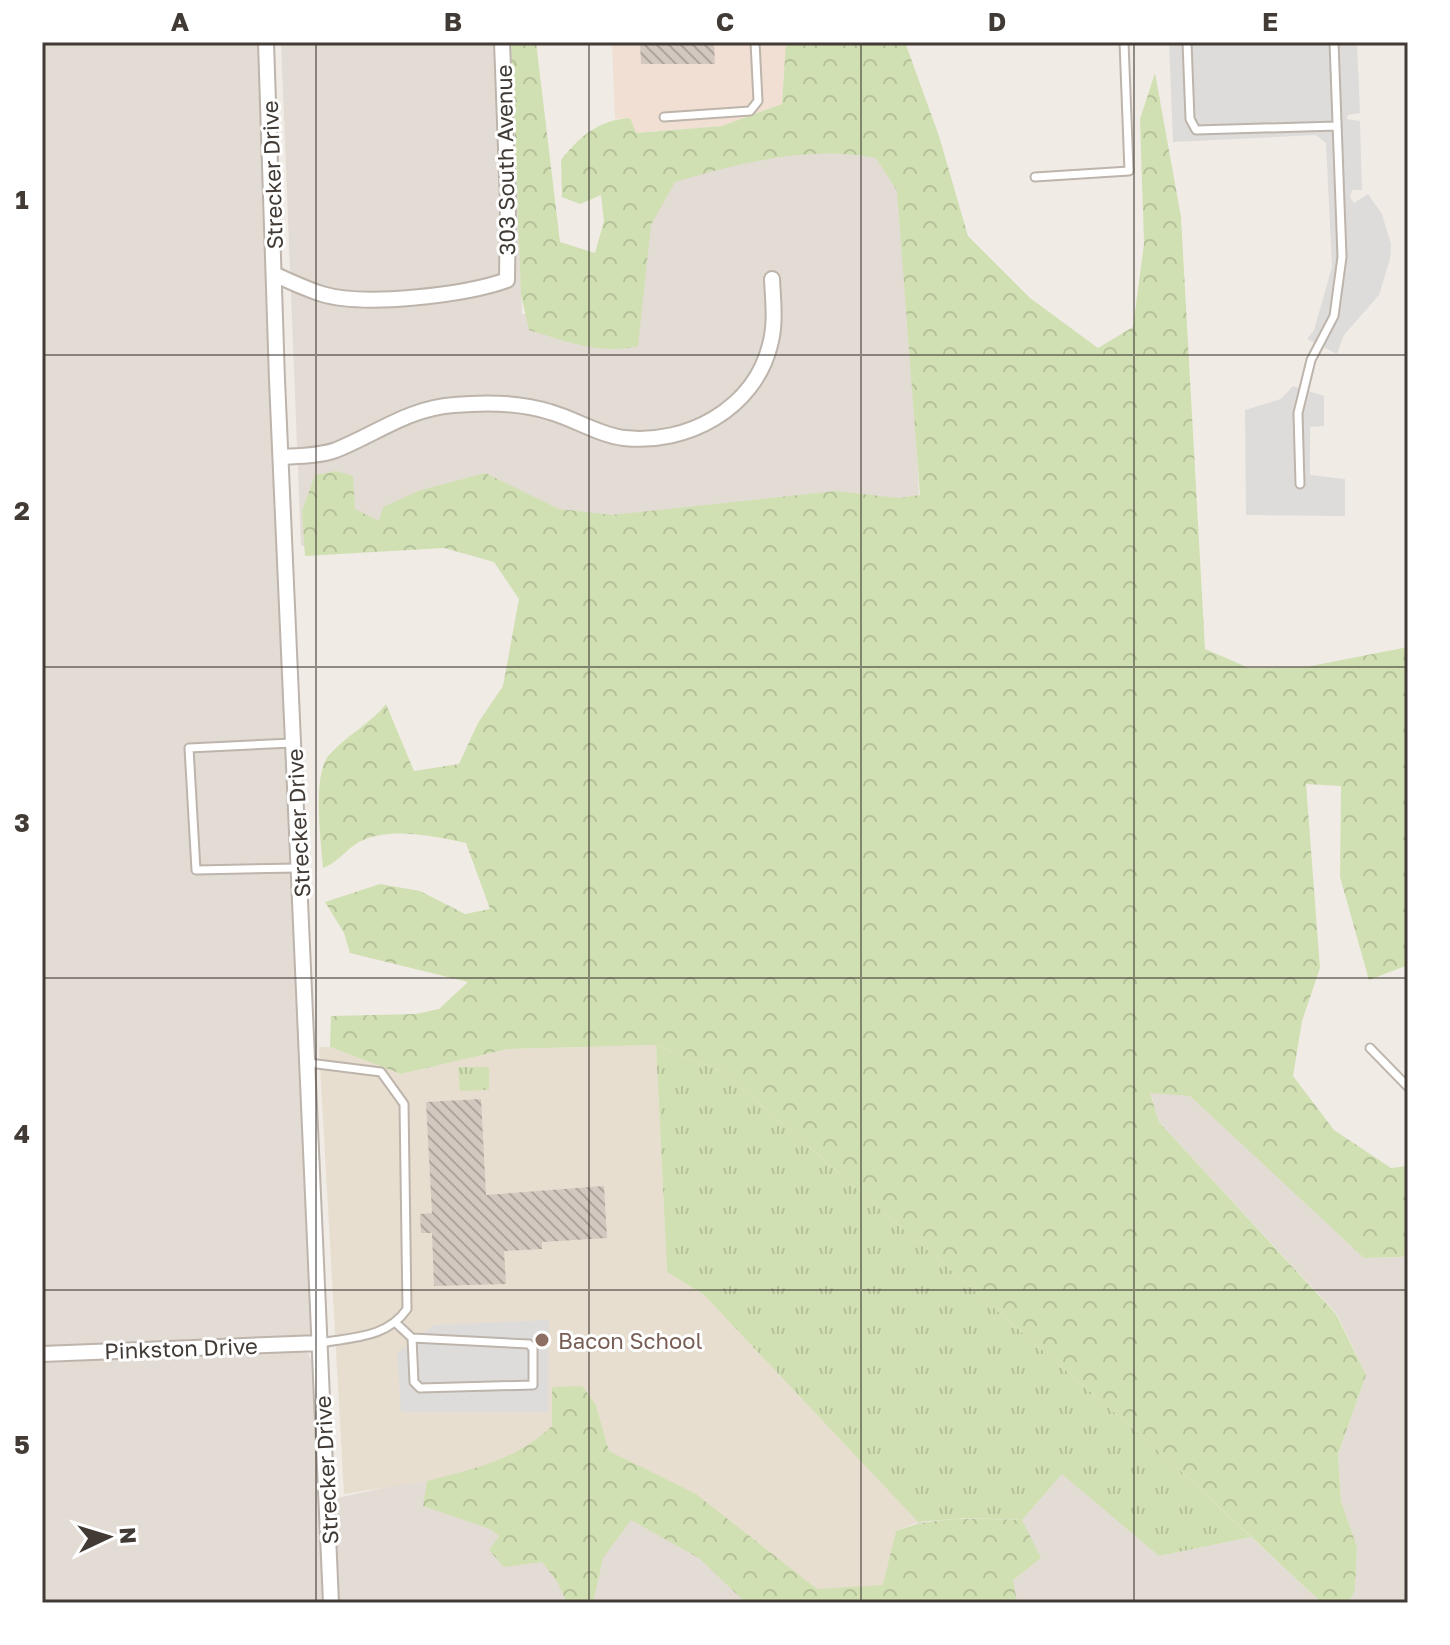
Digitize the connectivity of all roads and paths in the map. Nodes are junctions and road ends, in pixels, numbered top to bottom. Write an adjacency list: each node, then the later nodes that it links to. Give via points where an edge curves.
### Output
1 (266, 42): 10 (street, Strecker Drive)
2 (502, 42): 10 (street, 303 South Avenue, via 507,280 478,291 380,299 324,295)
3 (755, 42): 7 (lane, via 758,101 750,111)
4 (1124, 42): 9 (lane, via 1129,171)
5 (1187, 42): 8 (lane, via 1190,119 1196,130)
6 (1334, 42): 8 (lane)
7 (664, 117)
8 (1337, 126): 13 (lane, via 1342,257 1334,316 1311,360 1298,413)
9 (1035, 177)
10 (276, 275): 12 (street, Strecker Drive)
11 (772, 279): 12 (street, via 772,341 760,371 727,410 697,429 664,438 625,438 522,405 458,404 392,421 337,450)
12 (282, 457): 14 (street, Strecker Drive)
13 (1300, 484)
14 (294, 743): 15 (street, Strecker Drive); 15 (lane, via 189,748 196,870)
15 (300, 868): 17 (street, Strecker Drive)
16 (1370, 1048): 18 (lane)
17 (309, 1063): 19 (lane, via 381,1072 404,1104 407,1309); 21 (street, Strecker Drive)
18 (1408, 1087)
19 (397, 1324): 20 (lane); 21 (lane, via 379,1333)
20 (412, 1338): 20 (lane, via 529,1344 533,1385 420,1388 414,1382)
21 (320, 1343): 22 (street, Pinkston Drive); 23 (street, Strecker Drive)
22 (42, 1354)
23 (331, 1603)

